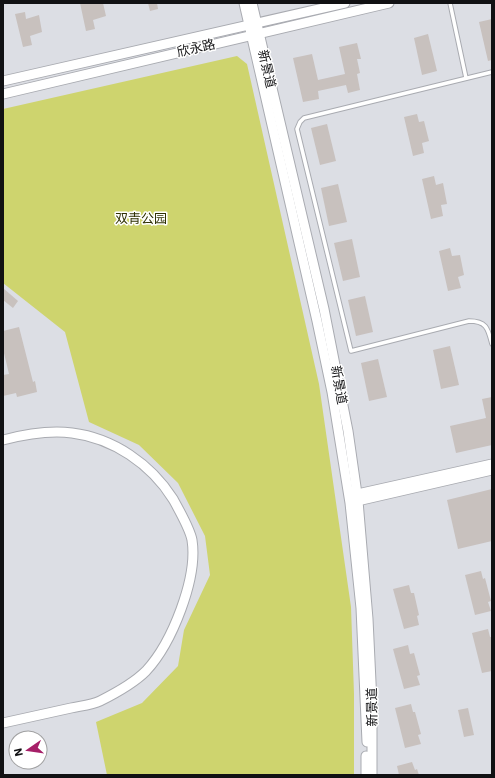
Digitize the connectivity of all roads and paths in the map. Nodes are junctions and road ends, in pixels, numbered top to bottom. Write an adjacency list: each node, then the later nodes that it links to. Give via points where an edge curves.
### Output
1 (244, 3): 6 (street, 新景道)
2 (252, 3): 6 (street, 新景道)
3 (345, 3): 6 (street, 欣永路)
4 (389, 3): 7 (street, 欣永路)
5 (450, 3): 9 (lane)
6 (253, 25): 7 (street, 新景道); 10 (street, 欣永路)
7 (255, 34): 11 (street, 欣永路); 16 (street, 新景道, via 324,309 346,424)
8 (492, 72): 9 (lane)
9 (466, 78): 12 (lane, via 304,118 297,129 351,351 469,321 484,324)
10 (3, 81)
11 (3, 94)
12 (492, 344)
13 (3, 440): 17 (street, via 35,433 72,433 107,443 128,453 165,486 178,507 192,538 194,563 172,630 159,654 145,671 99,702)
14 (492, 464): 16 (street)
15 (492, 470): 16 (street)
16 (354, 498): 18 (street, 新景道, via 361,608); 19 (street, 新景道, via 368,619)
17 (3, 724)
18 (366, 775)
19 (372, 775)

